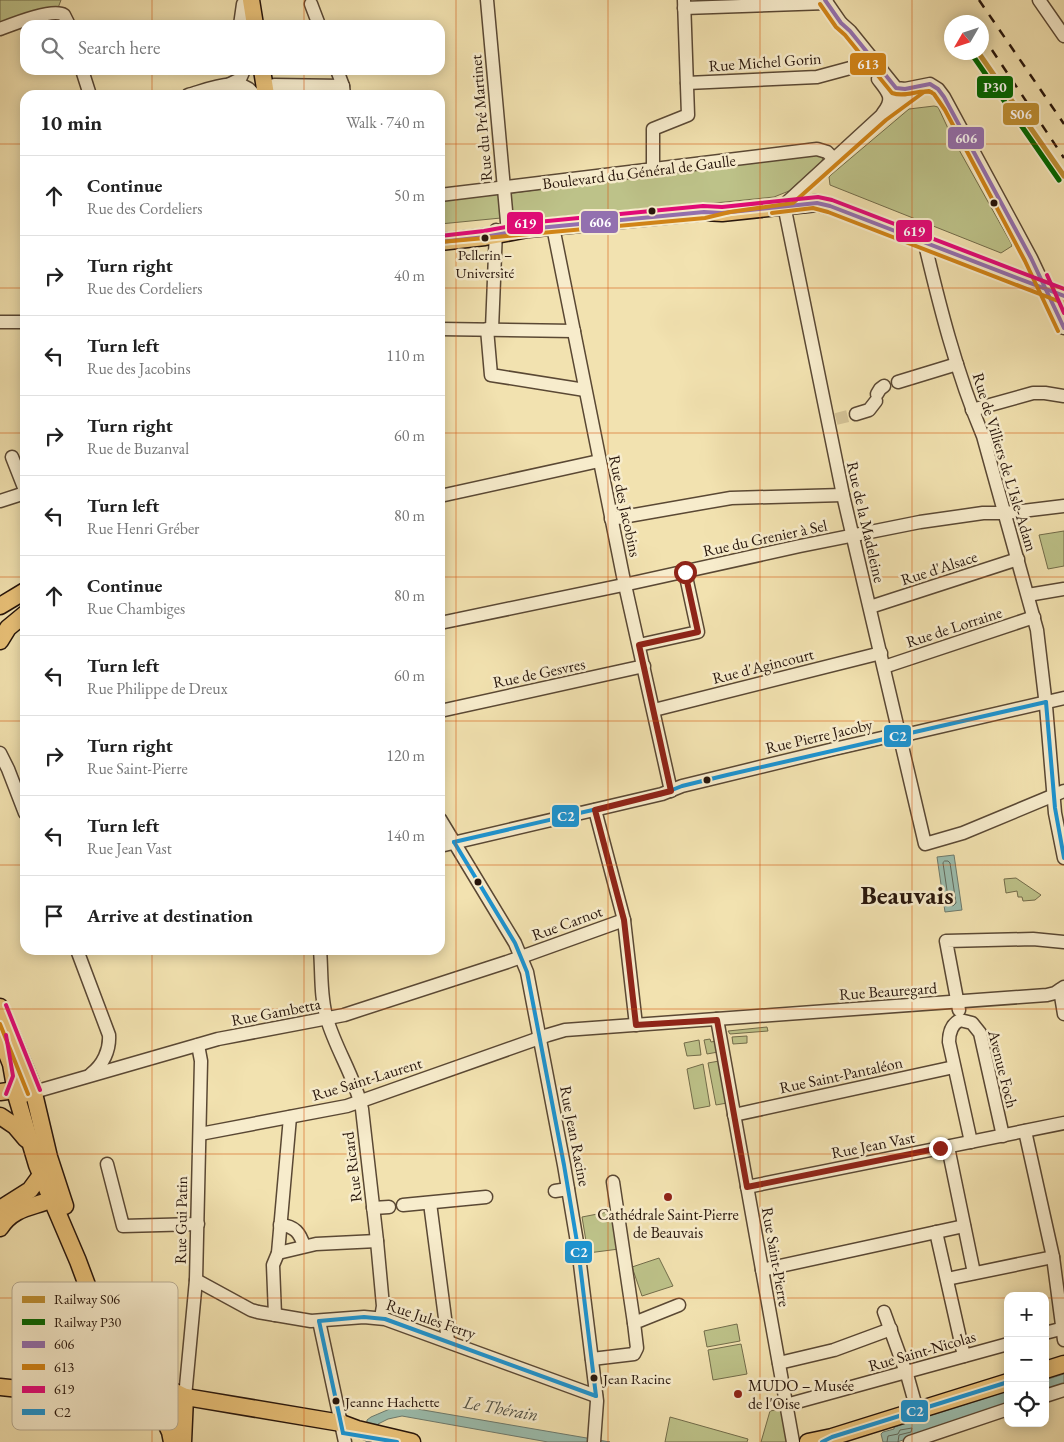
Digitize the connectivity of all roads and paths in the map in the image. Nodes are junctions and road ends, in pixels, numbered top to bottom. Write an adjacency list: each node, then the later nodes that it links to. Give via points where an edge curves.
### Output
1 (487, 0): 34 (street, Rue du Pré Martinet)
2 (1039, 0): 15 (street)
3 (246, 2): 9 (street); 10 (main road); 11 (main road)
4 (826, 2): 6 (street); 16 (street)
5 (310, 4): 12 (street)
6 (684, 4): 22 (street)
7 (24, 20): 8 (street, via 56,12)
8 (66, 20)
9 (241, 20)
10 (246, 20)
11 (253, 20)
12 (317, 20)
13 (20, 21): 14 (street)
14 (0, 30)
15 (1064, 36)
16 (868, 59): 22 (street, Rue Michel Gorin, via 854,67 814,78); 24 (street, via 896,88); 31 (street, via 889,96 889,105)
17 (84, 75): 25 (street)
18 (242, 75): 23 (street)
19 (253, 75): 28 (main road)
20 (264, 75): 29 (main road)
21 (338, 75): 30 (street)
22 (688, 83): 33 (street, via 688,115 653,129)
23 (230, 84): 26 (street); 27 (street, via 244,85)
24 (918, 87): 31 (street); 42 (street, via 931,85 945,98)
25 (88, 90)
26 (207, 90)
27 (251, 90)
28 (255, 90)
29 (270, 90)
30 (343, 90)
31 (882, 115): 32 (street)
32 (834, 158): 33 (street, Boulevard du Général de Gaulle, via 817,149); 36 (street, via 810,180)
33 (654, 170): 34 (street, Boulevard du Général de Gaulle)
34 (503, 188): 35 (street, Boulevard du Général de Gaulle); 38 (street, Rue du Pré Martinet)
35 (445, 194)
36 (796, 200): 37 (main road); 40 (main road, via 830,206); 63 (street, Rue de la Madeleine)
37 (553, 227): 38 (main road); 50 (street, Rue des Jacobins)
38 (502, 232): 39 (main road); 41 (main road); 49 (street, Rue du Pré Martinet)
39 (445, 236)
40 (924, 238): 42 (main road); 51 (street, Rue de Villiers de L'Isle-Adam)
41 (445, 241)
42 (1044, 284): 43 (main road); 44 (main road); 47 (street)
43 (1064, 287)
44 (1064, 296)
45 (0, 322): 46 (street)
46 (20, 322)
47 (1064, 328)
48 (445, 329): 49 (street)
49 (489, 329): 50 (street); 53 (street, Rue du Pré Martinet, via 491,375)
50 (574, 331): 53 (street, Rue des Jacobins)
51 (957, 364): 52 (street); 56 (street, Rue de Villiers de L'Isle-Adam)
52 (898, 382)
53 (585, 390): 59 (street, Rue des Jacobins)
54 (879, 394): 57 (street, via 869,410)
55 (1064, 396): 56 (street, via 1033,393)
56 (972, 410): 66 (street, Rue de Villiers de L'Isle-Adam, via 983,436)
57 (856, 414)
58 (12, 457): 60 (street)
59 (599, 461): 62 (street); 67 (street, Rue des Jacobins)
60 (20, 479)
61 (20, 494): 64 (street)
62 (445, 495)
63 (843, 495): 67 (street, via 730,498); 68 (street, Rue de la Madeleine)
64 (0, 501)
65 (1064, 506): 66 (street, Rue du Grenier à Sel)
66 (1005, 513): 68 (street, Rue du Grenier à Sel, via 964,515); 69 (street, Rue de Villiers de L'Isle-Adam)
67 (611, 519): 71 (street, Rue des Jacobins)
68 (853, 536): 70 (street, Rue du Grenier à Sel); 76 (street, Rue de la Madeleine)
69 (1018, 559): 74 (street, Rue de Villiers de L'Isle-Adam); 76 (street, Rue d'Alsace)
70 (685, 572): 71 (street, Rue du Grenier à Sel); 81 (street, via 698,632)
71 (625, 585): 79 (street, Rue du Grenier à Sel); 81 (street, Rue des Jacobins)
72 (1064, 589): 74 (street)
73 (20, 594): 75 (main road)
74 (1028, 595): 78 (street, Rue de Villiers de L'Isle-Adam)
75 (0, 606)
76 (870, 608): 82 (street, Rue de la Madeleine)
77 (20, 618): 80 (main road, via 8,628)
78 (1034, 618): 84 (street, Rue de Lorraine); 86 (street, Rue de Villiers de L'Isle-Adam)
79 (445, 622)
80 (0, 641)
81 (639, 645): 83 (street, Rue des Jacobins)
82 (880, 653): 84 (street, Rue de la Madeleine); 88 (street, Rue d'Agincourt)
83 (644, 666): 87 (street, Rue de Gesvres); 88 (street, Rue des Jacobins)
84 (884, 667): 89 (street, Rue de la Madeleine)
85 (1064, 698): 86 (street, Rue Pierre Jacoby)
86 (1046, 702): 89 (street, Rue Pierre Jacoby); 92 (street, Rue de Villiers de L'Isle-Adam)
87 (445, 710)
88 (654, 710): 91 (street, Rue des Jacobins)
89 (900, 735): 91 (street, Rue Pierre Jacoby); 92 (street, Rue de la Madeleine, via 925,844 958,835)
90 (0, 753): 93 (street)
91 (671, 791): 94 (street, Rue Pierre Jacoby)
92 (1059, 793): 98 (street, Rue de Villiers de L'Isle-Adam)
93 (20, 800)
94 (595, 810): 96 (street, Rue Pierre Jacoby); 99 (street)
95 (445, 827): 96 (street, Rue Jean Racine)
96 (454, 842): 97 (street, Rue Pierre Jacoby); 103 (street, Rue Jean Racine)
97 (445, 845)
98 (1064, 858)
99 (624, 920): 103 (street, Rue Carnot); 111 (street)
100 (1064, 942): 105 (street, via 1033,939 946,942)
101 (80, 955): 116 (street, via 109,1035 106,1055 98,1069)
102 (320, 955): 108 (street, Rue Ricard)
103 (521, 957): 108 (street, Rue Gambetta); 113 (street, Rue Jean Racine, via 527,972)
104 (1062, 989): 105 (street, Rue Beauregard, via 1051,995); 107 (street)
105 (957, 1002): 109 (street, Rue Beauregard); 110 (street)
106 (0, 1007): 117 (main road)
107 (1064, 1014)
108 (326, 1018): 114 (street, Rue Gambetta); 118 (street, Rue Ricard)
109 (717, 1020): 111 (street, Rue Beauregard); 120 (street, Rue Saint-Pierre)
110 (960, 1020): 115 (street, via 949,1034); 126 (street, Avenue Foch, via 972,1023 980,1033)
111 (636, 1025): 113 (street, Rue Saint-Laurent, via 566,1030)
112 (0, 1037): 117 (main road, via 11,1064)
113 (539, 1038): 118 (street, Rue Saint-Laurent); 134 (street, Rue Jean Racine)
114 (198, 1045): 116 (street, Rue Gambetta); 125 (street, Rue Gui Patin, via 201,1061)
115 (954, 1067): 120 (street, Rue Saint-Pantaléon); 127 (street)
116 (89, 1076): 117 (street, Rue Gambetta)
117 (15, 1093): 119 (main road); 129 (main road); 131 (main road)
118 (360, 1102): 122 (street, Rue Saint-Laurent); 141 (street, Rue Ricard)
119 (0, 1103)
120 (734, 1115): 133 (street, Rue Saint-Pierre)
121 (0, 1116): 129 (main road, via 18,1128)
122 (290, 1117): 125 (street, Rue Saint-Laurent); 144 (street)
123 (1064, 1123): 124 (street, Rue Jean Vast)
124 (1025, 1131): 126 (street, Rue Jean Vast); 151 (street)
125 (200, 1134): 143 (street, Rue Gui Patin)
126 (1002, 1136): 127 (street, Rue Jean Vast)
127 (971, 1142): 128 (street, Rue Jean Vast)
128 (948, 1147): 133 (street, Rue Jean Vast); 145 (street)
129 (31, 1148): 131 (main road)
130 (108, 1164): 143 (street, via 124,1226)
131 (46, 1170): 136 (main road); 142 (main road, via 30,1190)
132 (613, 1182): 163 (street)
133 (747, 1187): 152 (street, Rue Saint-Pierre)
134 (568, 1189): 135 (street); 170 (street, Rue Jean Racine)
135 (555, 1191)
136 (55, 1195): 146 (main road, via 19,1210); 156 (main road); 157 (main road)
137 (486, 1197): 138 (street)
138 (430, 1203): 139 (street); 167 (street)
139 (403, 1205)
140 (389, 1207): 141 (street)
141 (373, 1208): 148 (street, Rue Ricard)
142 (0, 1209)
143 (198, 1224): 155 (street, Rue Gui Patin)
144 (280, 1225): 149 (street, via 291,1226 297,1231); 150 (street)
145 (964, 1226): 147 (street); 153 (street)
146 (0, 1228)
147 (936, 1232): 152 (street); 154 (street)
148 (377, 1241): 149 (street); 161 (street, Rue Ricard, via 383,1306)
149 (304, 1246): 150 (street)
150 (278, 1253): 160 (street, via 273,1264)
151 (1053, 1256): 153 (street); 165 (street)
152 (762, 1270): 171 (street, Rue Saint-Pierre)
153 (974, 1274): 154 (street)
154 (947, 1279): 169 (street)
155 (196, 1280): 160 (street, Rue Jules Ferry, via 250,1310); 181 (street, Rue Gui Patin)
156 (86, 1282)
157 (93, 1282)
158 (679, 1305): 163 (street)
159 (884, 1312): 164 (street)
160 (275, 1315): 162 (street, Rue Jules Ferry)
161 (381, 1318): 162 (street, Rue Jules Ferry); 167 (street, Rue Jules Ferry)
162 (319, 1321): 185 (street)
163 (634, 1323): 170 (street, via 635,1352)
164 (891, 1329): 171 (street, via 834,1350); 174 (street)
165 (1064, 1332): 166 (street)
166 (1049, 1334)
167 (448, 1341): 180 (street, Rue Jules Ferry)
168 (1004, 1345): 169 (street, Rue Saint-Nicolas)
169 (964, 1356): 174 (street, Rue Saint-Nicolas)
170 (592, 1359): 180 (street, Rue Jean Racine)
171 (779, 1363): 182 (street, Rue Saint-Pierre)
172 (1064, 1364): 173 (main road)
173 (1049, 1369)
174 (906, 1372): 182 (street, Rue Saint-Nicolas); 183 (street)
175 (1004, 1383): 183 (main road)
176 (1064, 1390): 178 (street)
177 (178, 1395): 181 (main road)
178 (1049, 1395)
179 (178, 1396): 181 (main road)
180 (596, 1396): 186 (street, Rue Jean Racine)
181 (185, 1402): 185 (main road); 189 (main road)
182 (786, 1405): 191 (street, Rue Saint-Pierre)
183 (917, 1410): 188 (main road)
184 (1004, 1410): 193 (street)
185 (343, 1433): 187 (main road)
186 (594, 1437)
187 (387, 1439): 190 (main road)
188 (827, 1439): 192 (main road)
189 (182, 1442)
190 (412, 1442)
191 (793, 1442)
192 (808, 1442)
193 (910, 1442)

